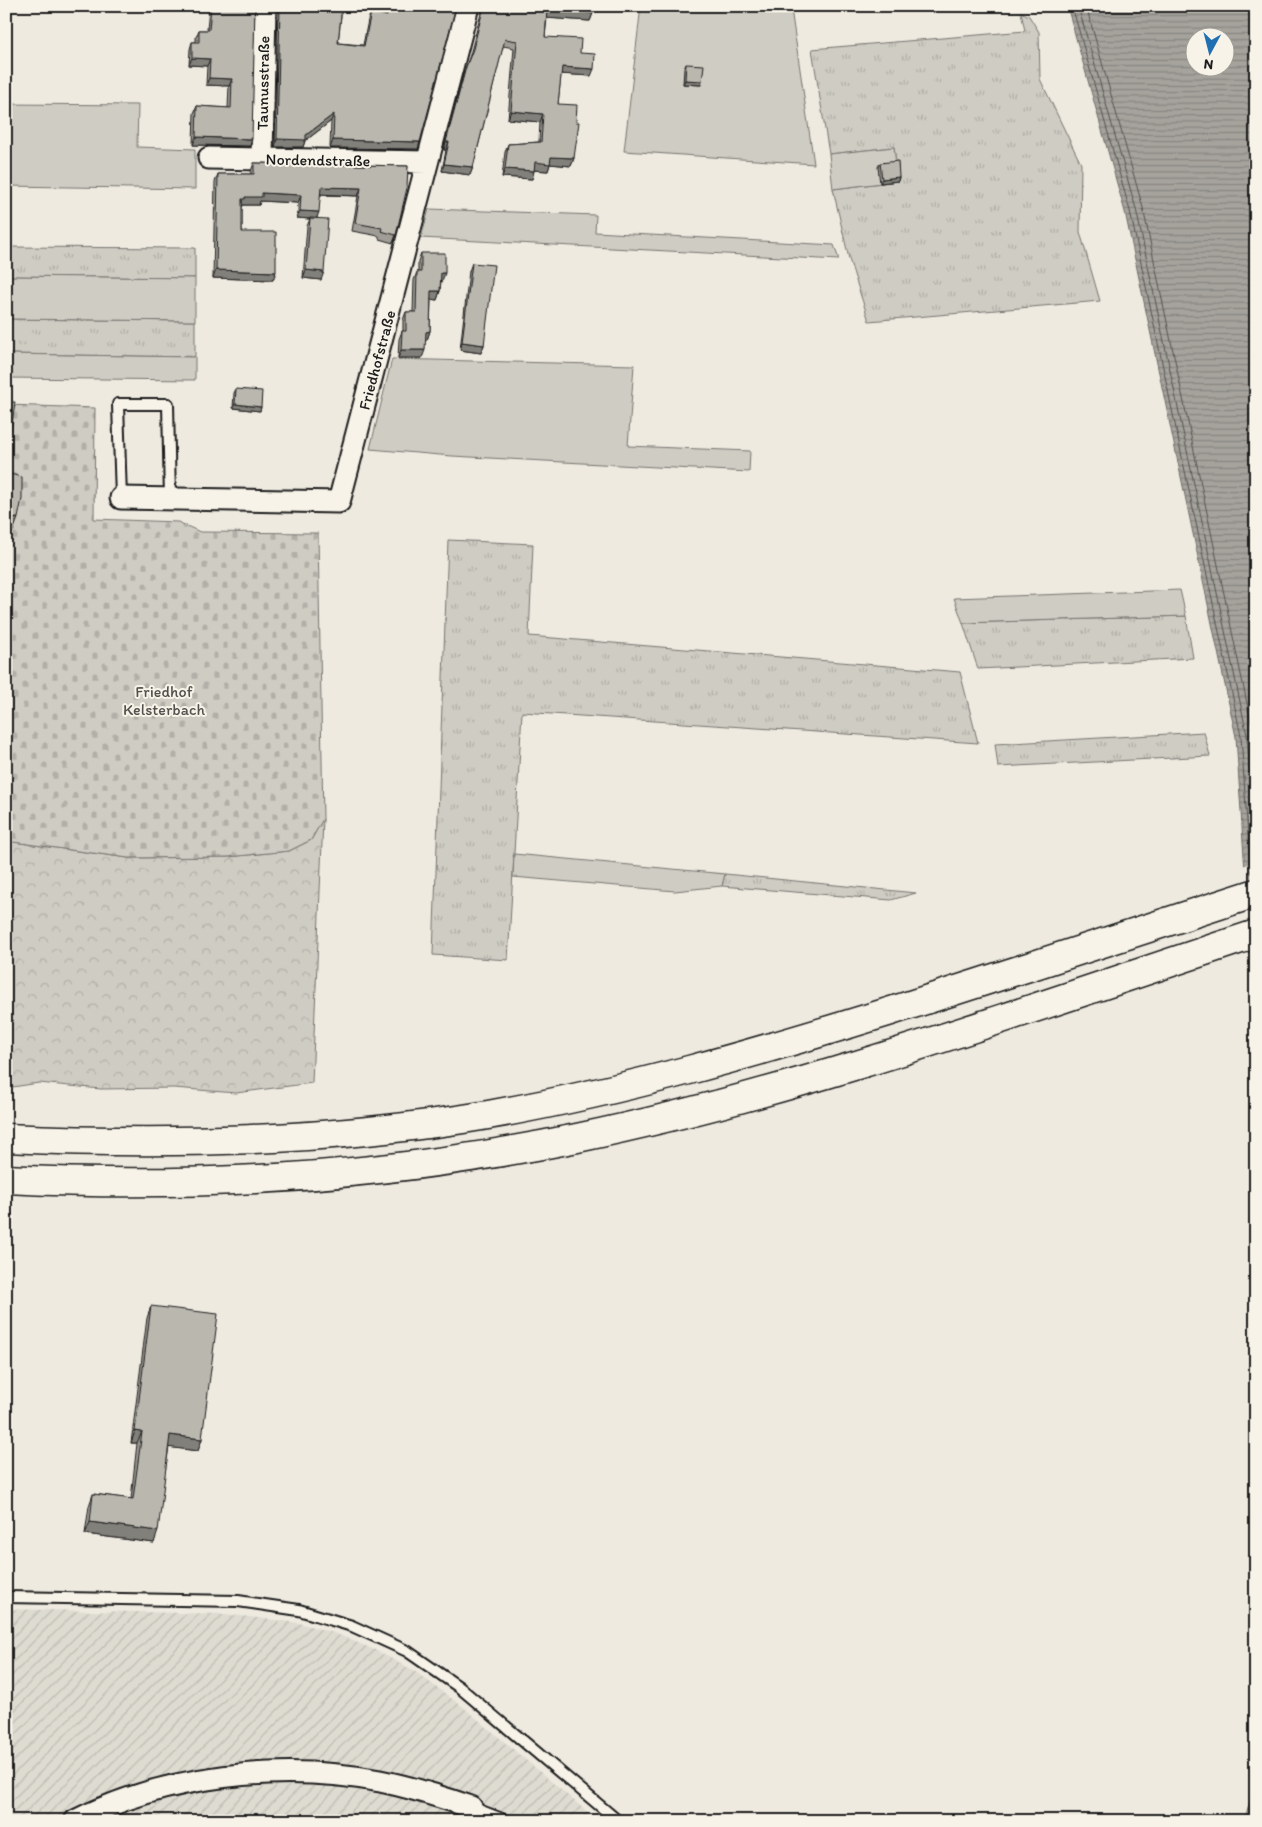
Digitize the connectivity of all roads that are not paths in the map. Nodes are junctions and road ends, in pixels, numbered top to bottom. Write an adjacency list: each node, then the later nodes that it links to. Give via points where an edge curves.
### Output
1 (265, 6): 4 (street, Taunusstraße)
2 (468, 6): 5 (street, Friedhofstraße)
3 (209, 158): 4 (street, Nordendstraße)
4 (262, 159): 5 (street, Nordendstraße)
5 (427, 162): 7 (street, Friedhofstraße, via 340,502)
6 (122, 498): 7 (street, Friedhofstraße); 7 (lane, via 118,404 168,404)
7 (170, 500)
8 (1256, 893): 10 (highway, via 1003,976 679,1074 487,1115 363,1131 251,1140 141,1142)
9 (1256, 934): 11 (highway, via 860,1064 753,1096 576,1138 353,1174 158,1184)
10 (6, 1138)
11 (6, 1179)
12 (6, 1596): 16 (lane, via 238,1601 299,1610 352,1626 407,1651 453,1682)
13 (471, 1807): 14 (street, via 378,1780 311,1773 251,1774 166,1788 122,1801); 15 (lane)
14 (75, 1821)
15 (507, 1821)
16 (618, 1821)

